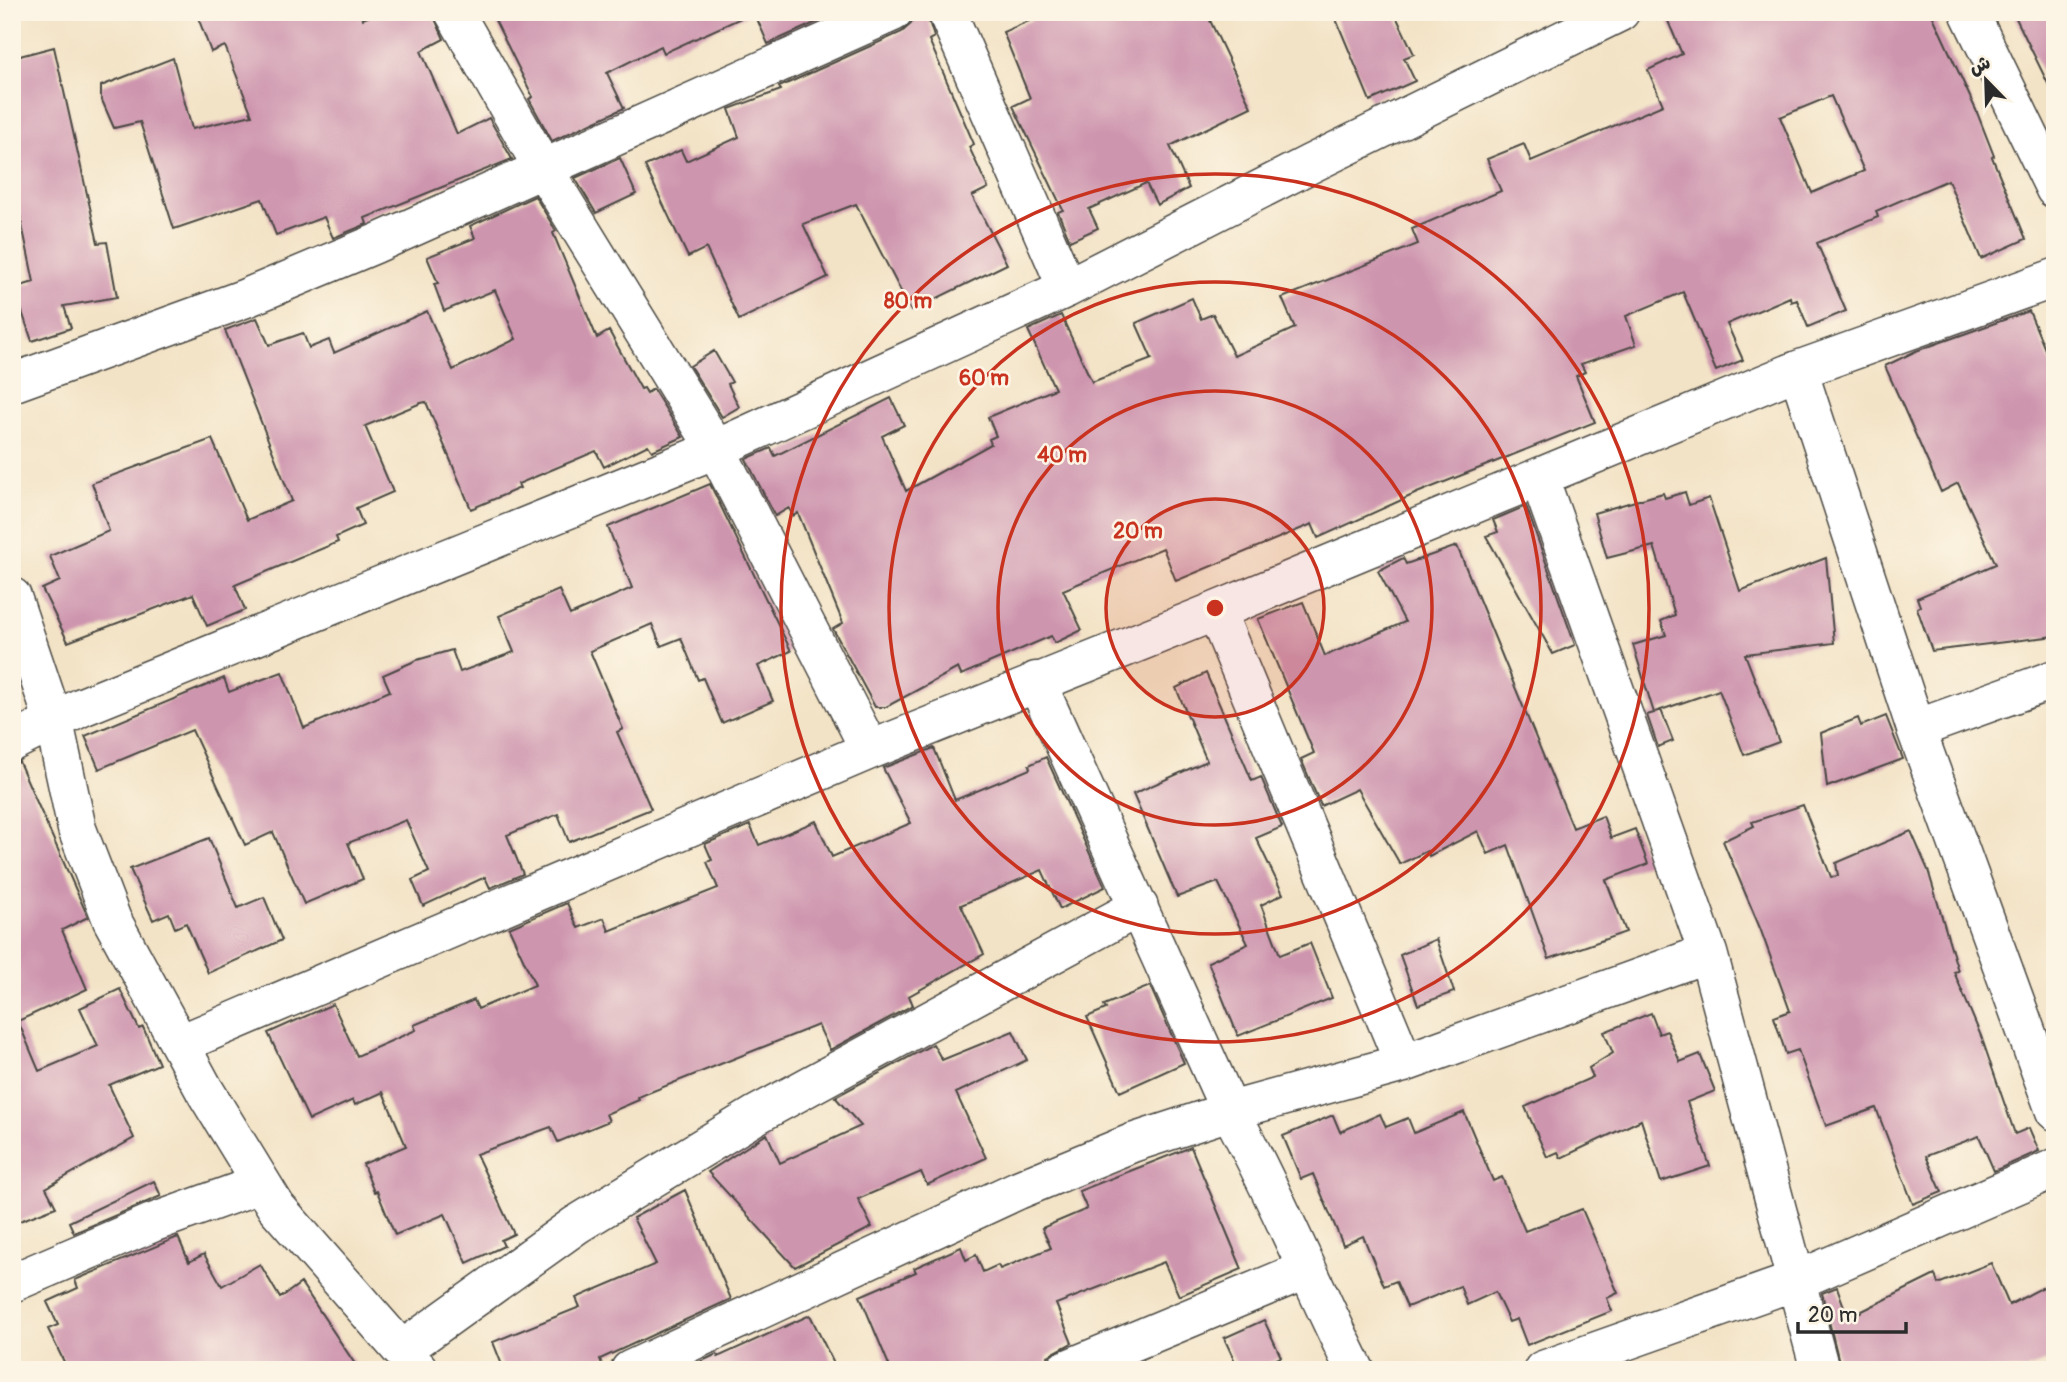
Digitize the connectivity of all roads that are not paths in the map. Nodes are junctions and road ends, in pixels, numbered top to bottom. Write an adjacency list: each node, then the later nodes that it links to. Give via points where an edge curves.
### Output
1 (454, 12): 6 (street)
2 (893, 12): 6 (street)
3 (947, 12): 9 (street)
4 (1620, 12): 9 (street)
5 (1969, 12): 7 (street)
6 (544, 170): 11 (street, via 246,298); 12 (street)
7 (2055, 189)
8 (2055, 278): 10 (street)
9 (1068, 288): 12 (street)
10 (1798, 369): 13 (street); 19 (street)
11 (12, 383)
12 (716, 449): 18 (street); 21 (street)
13 (1539, 477): 15 (street); 23 (street)
14 (12, 597): 18 (street)
15 (1216, 611): 17 (street); 25 (street)
16 (2055, 679): 19 (street)
17 (1036, 681): 21 (street); 22 (street)
18 (54, 722): 20 (street); 24 (street, via 77,829 112,920)
19 (1916, 729): 27 (street)
20 (12, 742)
21 (870, 750): 24 (street)
22 (1139, 907): 26 (street); 33 (street, via 755,1115 576,1225)
23 (1707, 953): 25 (street); 31 (street)
24 (180, 1044): 29 (street)
25 (1404, 1063): 26 (street)
26 (1230, 1111): 30 (street, via 1267,1179); 34 (street, via 1132,1143 1018,1190)
27 (2055, 1111)
28 (2055, 1168): 31 (street)
29 (260, 1184): 32 (street, via 152,1223); 33 (street)
30 (1305, 1270): 35 (street); 36 (street)
31 (1798, 1280): 37 (street); 38 (street)
32 (12, 1283)
33 (410, 1360)
34 (630, 1370)
35 (1065, 1370)
36 (1355, 1370)
37 (1543, 1370)
38 (1820, 1370)

